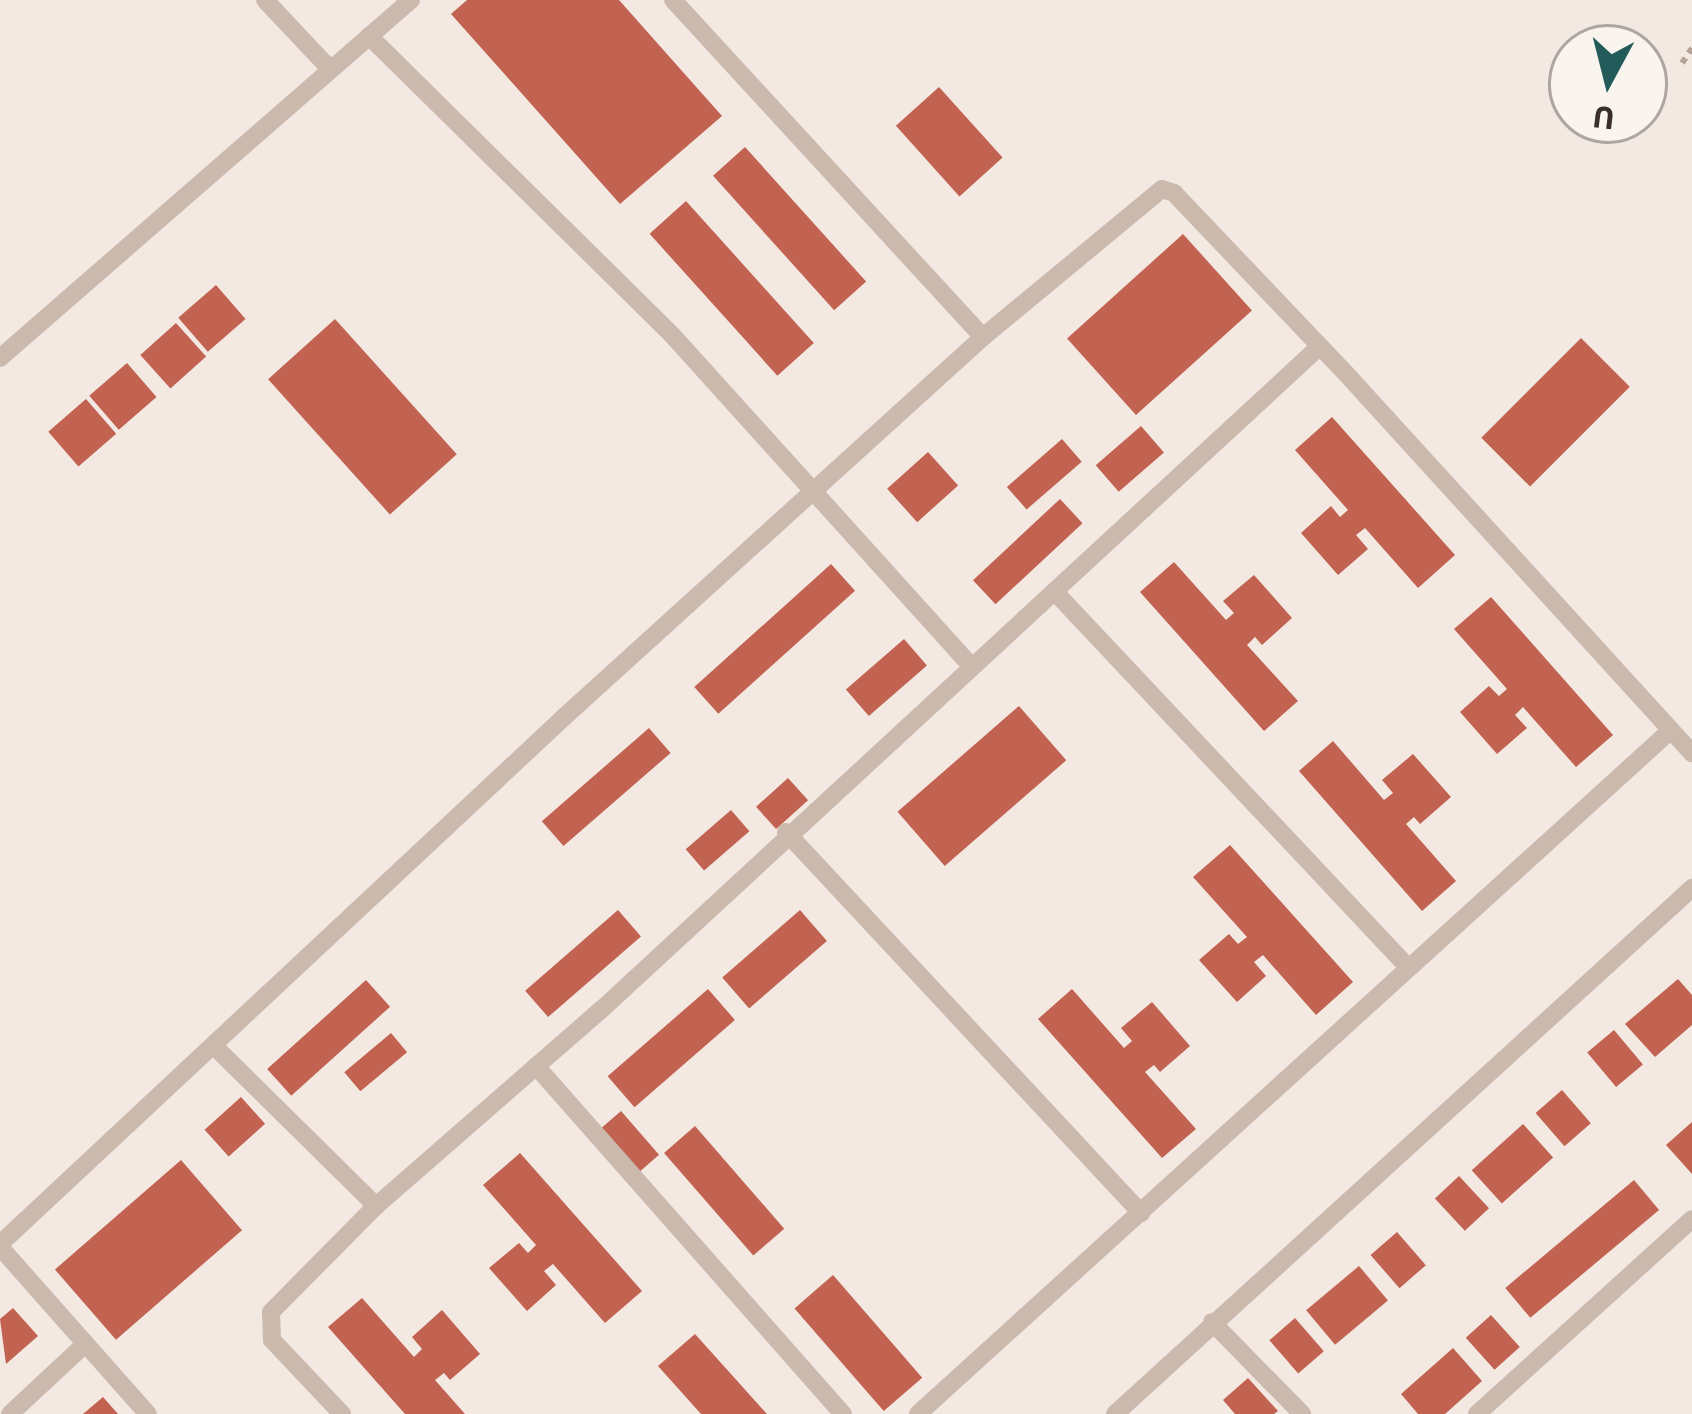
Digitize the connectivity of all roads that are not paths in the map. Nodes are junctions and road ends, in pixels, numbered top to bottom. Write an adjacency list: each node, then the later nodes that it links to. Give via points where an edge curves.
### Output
1 (265, 0): 5 (lane)
2 (411, 0): 4 (lane)
3 (673, 0): 6 (lane)
4 (369, 36): 5 (lane); 9 (lane, via 673,336)
5 (330, 69): 8 (lane)
6 (983, 338): 7 (lane, via 1162,189); 9 (lane)
7 (1319, 347): 10 (lane); 12 (lane)
8 (0, 358)
9 (813, 492): 11 (lane); 17 (lane)
10 (1055, 592): 11 (lane); 16 (lane)
11 (970, 665): 14 (lane)
12 (1671, 730): 13 (lane); 16 (lane)
13 (1692, 753)
14 (786, 832): 18 (lane); 20 (lane)
15 (1692, 888): 23 (lane)
16 (1407, 966): 20 (lane)
17 (214, 1046): 19 (lane); 22 (lane)
18 (536, 1066): 19 (lane); 28 (lane)
19 (376, 1206): 27 (lane, via 271,1312 266,1328)
20 (1141, 1213): 29 (lane)
21 (1692, 1219): 32 (lane)
22 (0, 1246): 24 (lane)
23 (1212, 1322): 30 (lane); 31 (lane)
24 (83, 1346): 25 (lane); 26 (lane)
25 (10, 1414)
26 (148, 1414)
27 (342, 1414)
28 (843, 1414)
29 (918, 1414)
30 (1115, 1414)
31 (1302, 1414)
32 (1478, 1414)

